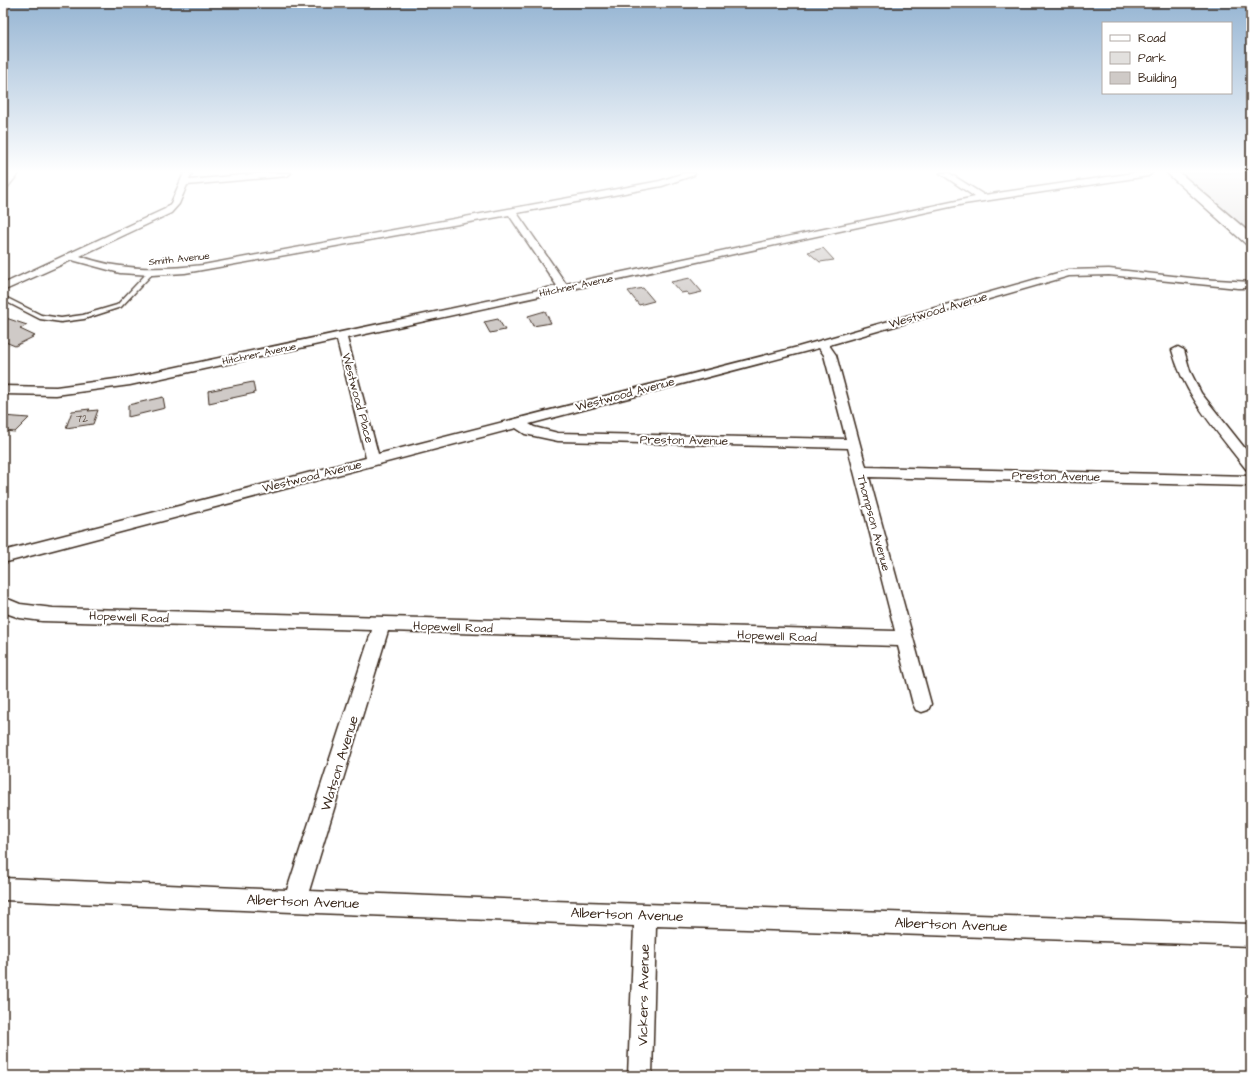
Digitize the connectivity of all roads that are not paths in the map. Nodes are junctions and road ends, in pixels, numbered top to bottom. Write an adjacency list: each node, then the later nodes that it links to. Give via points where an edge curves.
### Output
1 (141, 223): 7 (street)
2 (445, 223): 8 (street, Smith Avenue, via 209,267)
3 (520, 223): 10 (street)
4 (858, 223): 10 (street, Hitchner Avenue)
5 (1231, 223): 6 (main road)
6 (1251, 241)
7 (71, 256): 8 (street, Smith Avenue, via 103,267); 11 (street)
8 (150, 273): 12 (lane, via 119,306 84,317 61,320 40,317)
9 (1251, 285): 14 (street, Westwood Avenue, via 1210,284 1131,274 1081,271 1058,275)
10 (562, 287): 13 (street, Hitchner Avenue)
11 (3, 288)
12 (3, 298)
13 (341, 335): 16 (street, Hitchner Avenue, via 130,382 56,391); 19 (street, Westwood Place)
14 (822, 343): 17 (street, Westwood Avenue); 18 (street, Thompson Avenue, via 830,355)
15 (1178, 350): 20 (street, via 1184,371 1196,394)
16 (3, 390)
17 (517, 422): 18 (street, Preston Avenue, via 530,432 558,437); 19 (street, Westwood Avenue)
18 (853, 444): 21 (street, Thompson Avenue)
19 (373, 460): 23 (street, Westwood Avenue)
20 (1251, 466)
21 (861, 472): 22 (street, Preston Avenue); 26 (street, Thompson Avenue)
22 (1251, 481)
23 (3, 557)
24 (3, 604): 25 (street, Hopewell Road, via 10,609 24,612)
25 (382, 625): 26 (street, Hopewell Road); 29 (street, Watson Avenue)
26 (905, 639): 27 (street, Thompson Avenue)
27 (922, 704)
28 (3, 889): 29 (street, Albertson Avenue)
29 (295, 900): 30 (street, Albertson Avenue)
30 (645, 915): 31 (street, Albertson Avenue); 32 (street, Vickers Avenue)
31 (1251, 935)
32 (640, 1076)

